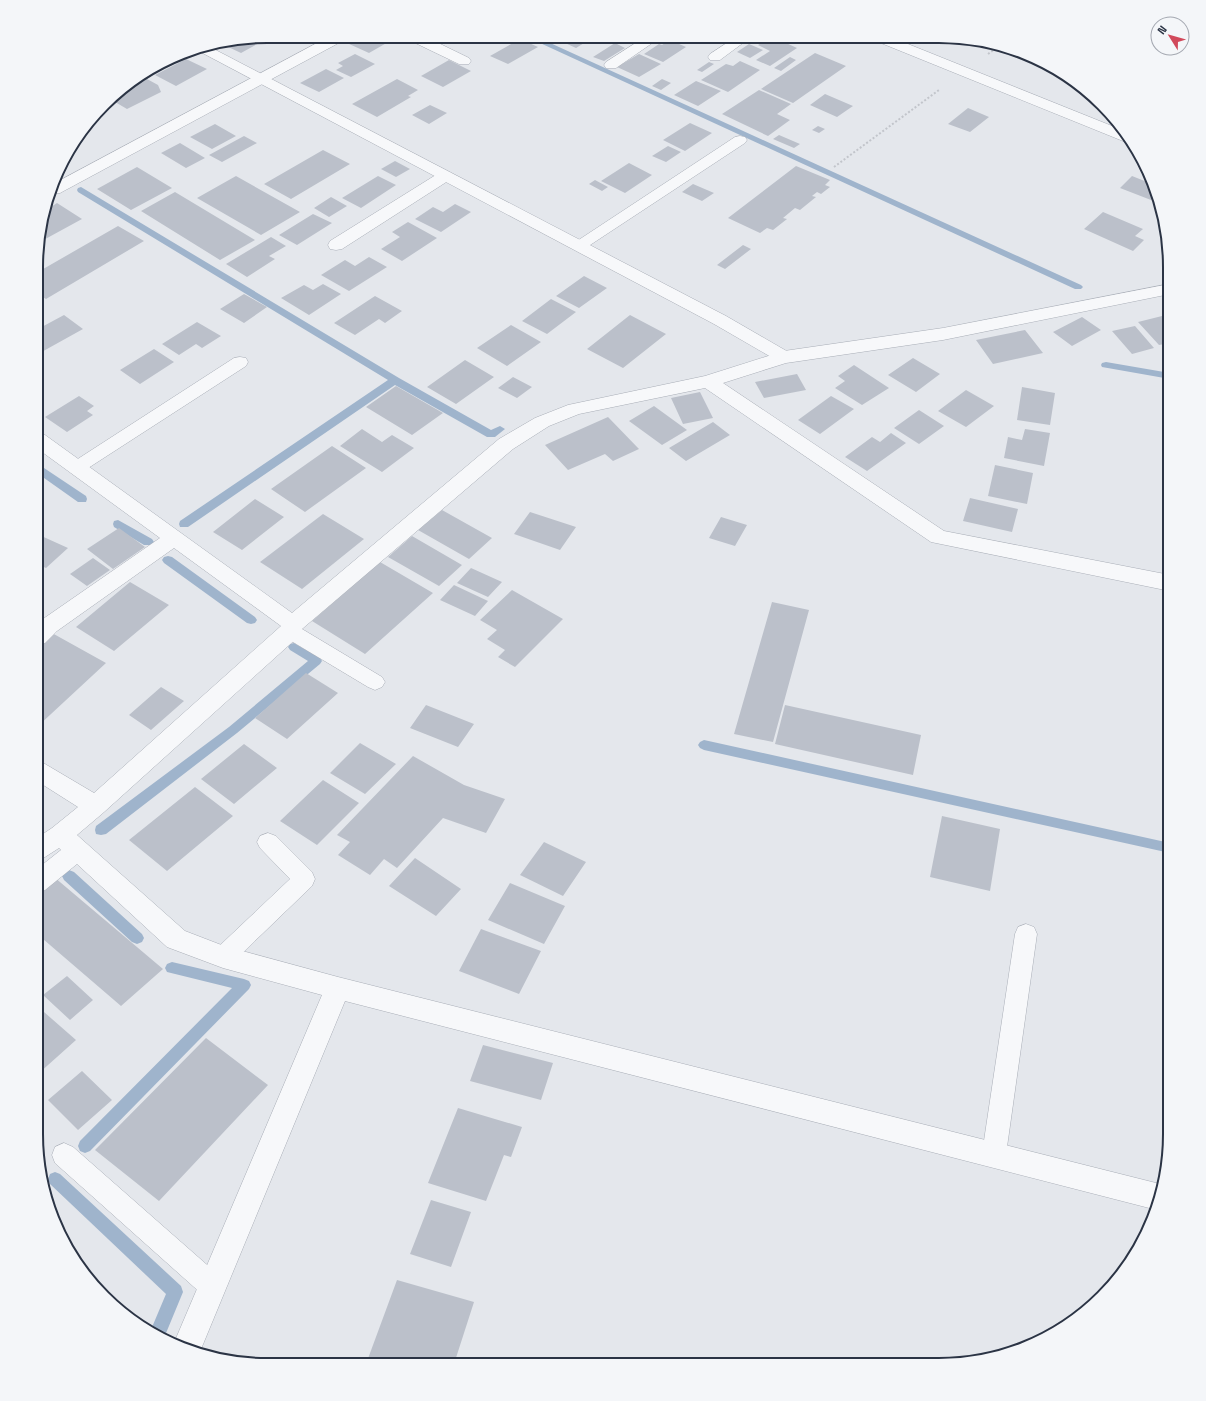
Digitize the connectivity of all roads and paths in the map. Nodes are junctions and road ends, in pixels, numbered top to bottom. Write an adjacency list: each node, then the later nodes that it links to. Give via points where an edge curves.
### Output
1 (329, 43): 11 (street)
2 (427, 43): 8 (lane)
3 (645, 43): 9 (lane)
4 (736, 43): 7 (lane)
5 (894, 43): 10 (street)
6 (207, 52): 11 (street)
7 (715, 57)
8 (464, 61)
9 (611, 65)
10 (964, 72): 12 (street); 14 (path)
11 (261, 80): 15 (street); 16 (street)
12 (1119, 134)
13 (740, 140): 18 (lane)
14 (834, 167)
15 (445, 176): 17 (street); 18 (street)
16 (57, 188)
17 (336, 245)
18 (579, 246): 20 (street, via 720,320)
19 (1163, 290): 20 (street, via 943,334)
20 (784, 357): 22 (street)
21 (240, 362): 24 (lane)
22 (708, 381): 26 (street, via 938,537); 27 (street, via 575,409 542,422 506,444)
23 (43, 444): 24 (street)
24 (76, 468): 25 (street)
25 (174, 538): 27 (street); 28 (street)
26 (1163, 582)
27 (291, 627): 29 (lane); 31 (street)
28 (43, 631)
29 (375, 682)
30 (43, 774): 31 (street)
31 (95, 806): 32 (street)
32 (60, 835): 34 (street); 35 (street)
33 (268, 842): 38 (lane, via 304,879)
34 (43, 846)
35 (78, 850): 36 (street); 38 (street, via 176,939)
36 (43, 878)
37 (1026, 934): 40 (lane)
38 (224, 957): 39 (street)
39 (338, 988): 40 (street); 43 (street)
40 (994, 1154): 42 (street)
41 (64, 1155): 43 (lane)
42 (1154, 1195)
43 (213, 1287): 44 (street)
44 (188, 1344)

